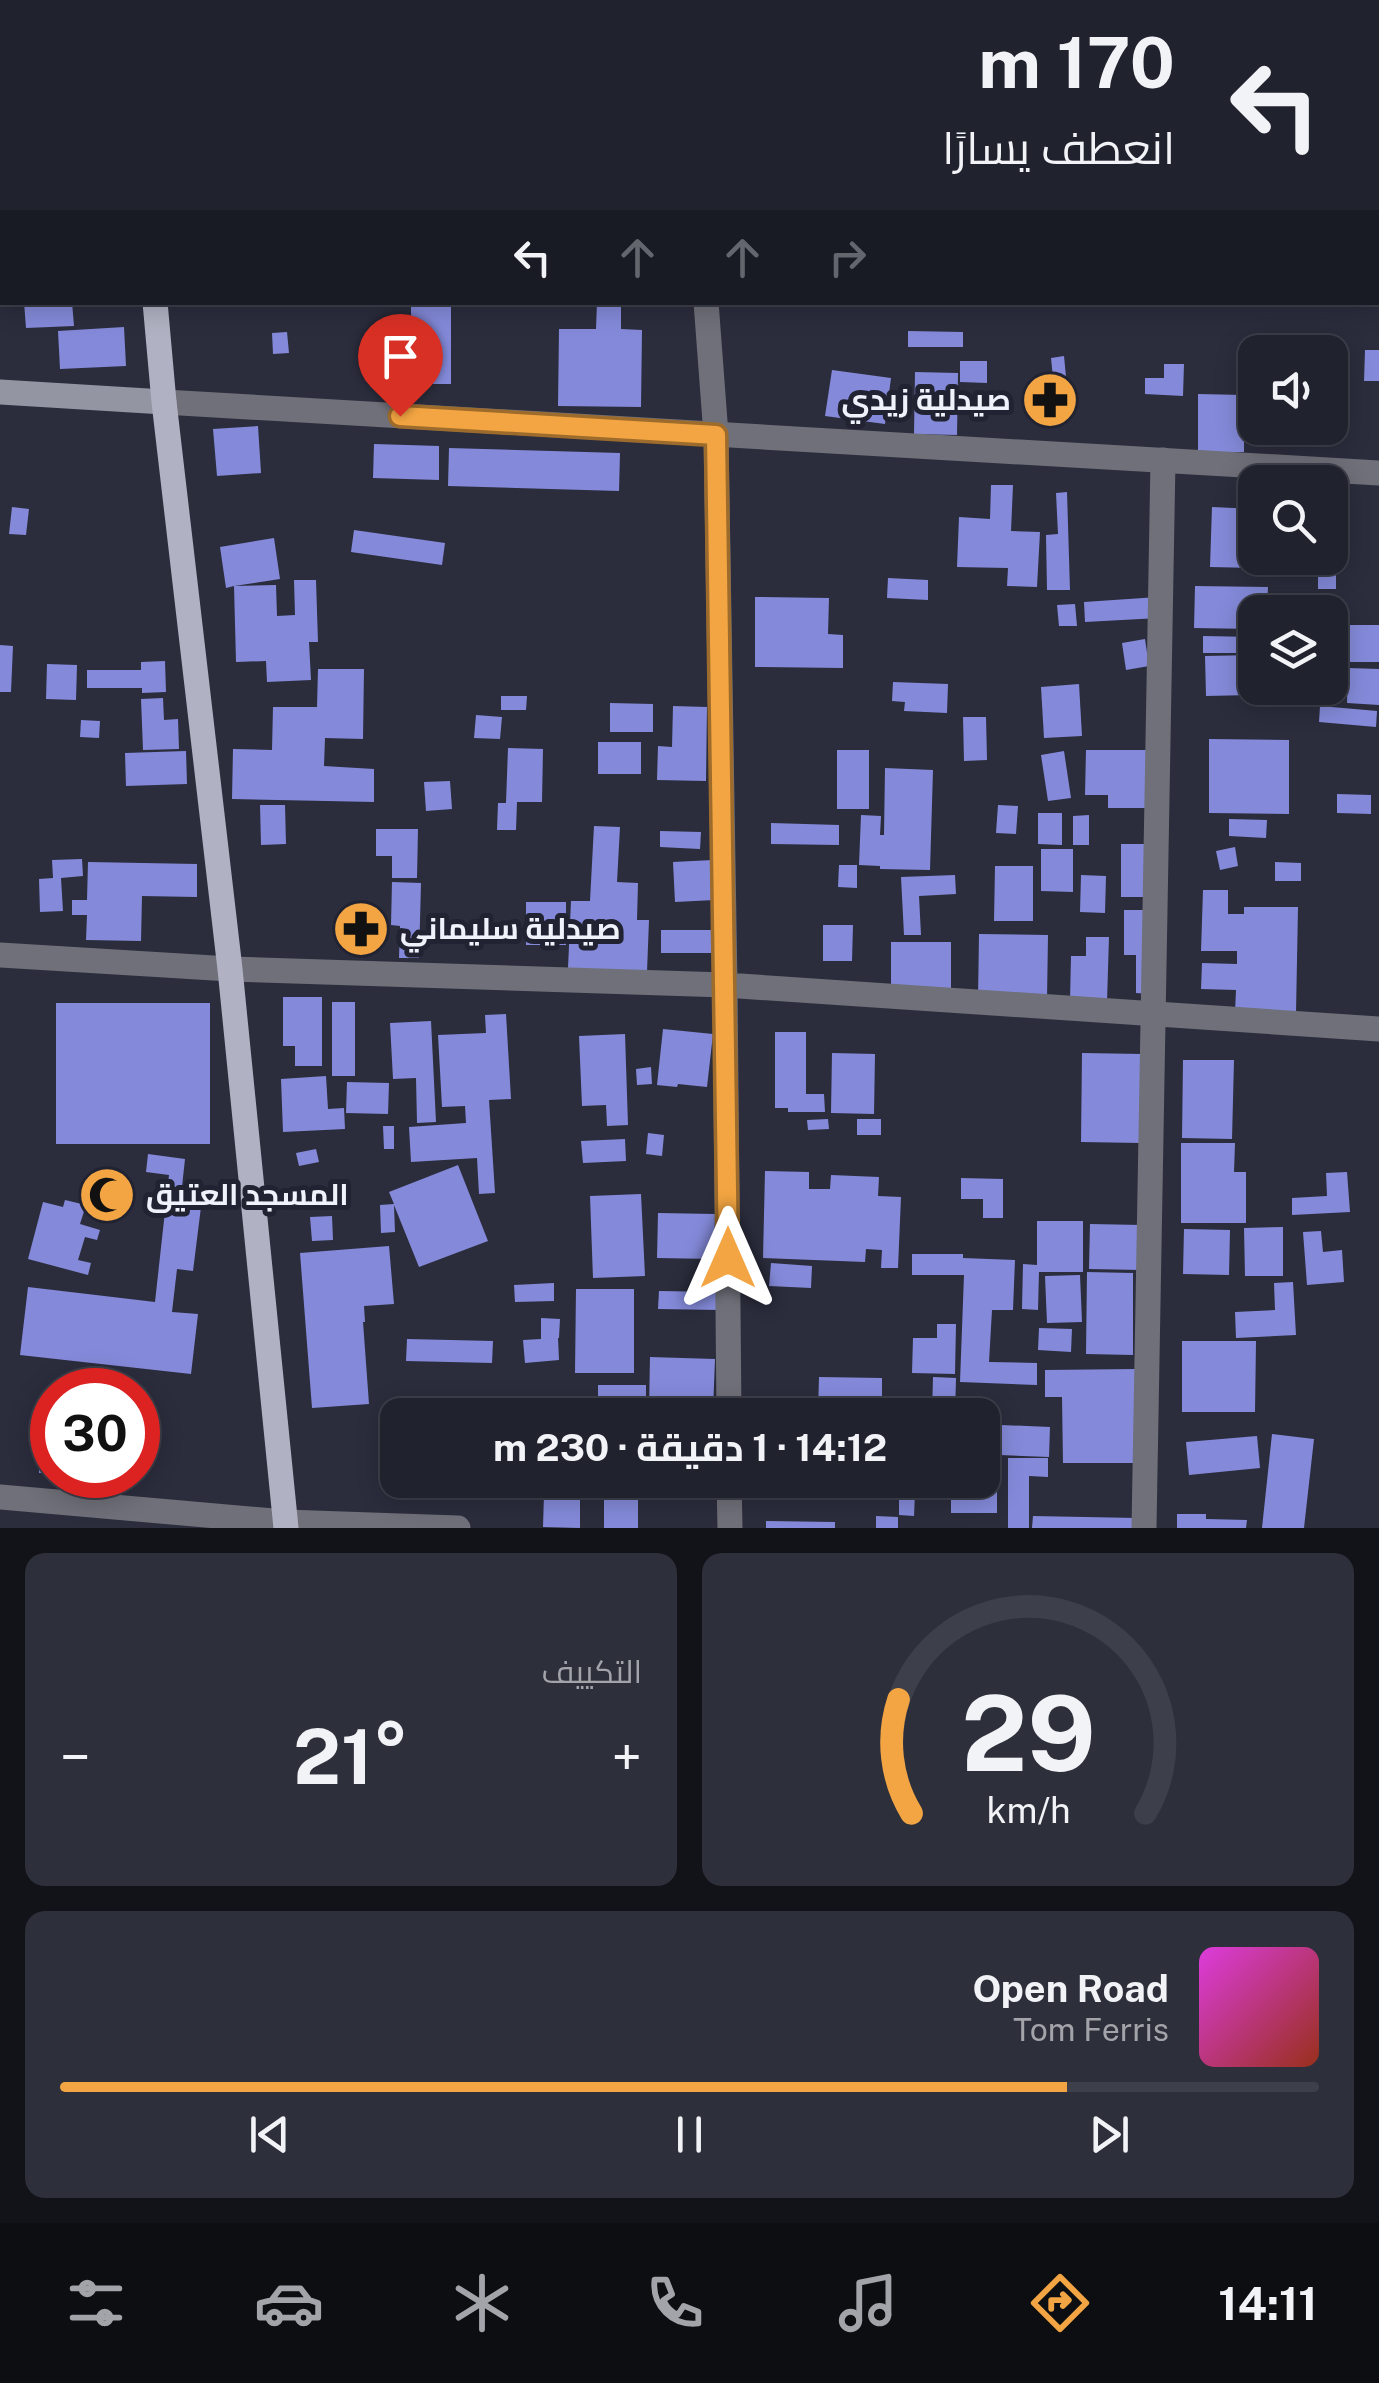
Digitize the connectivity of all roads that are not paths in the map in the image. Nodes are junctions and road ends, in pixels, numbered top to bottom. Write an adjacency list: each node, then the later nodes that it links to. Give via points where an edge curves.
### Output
1 (155, 305): 4 (main road)
2 (706, 305): 5 (street)
3 (0, 392): 4 (main road)
4 (164, 402): 5 (street); 9 (main road)
5 (716, 435): 6 (street); 10 (street)
6 (1163, 460): 7 (street); 11 (street)
7 (1379, 473)
8 (0, 955): 9 (street)
9 (230, 969): 10 (street); 16 (main road)
10 (725, 985): 11 (street); 13 (street)
11 (1153, 1014): 12 (street); 19 (street)
12 (1379, 1029)
13 (729, 1398)
14 (0, 1498): 16 (street)
15 (730, 1498): 18 (street)
16 (285, 1525): 17 (street)
17 (458, 1528)
18 (730, 1528)
19 (1144, 1528)

